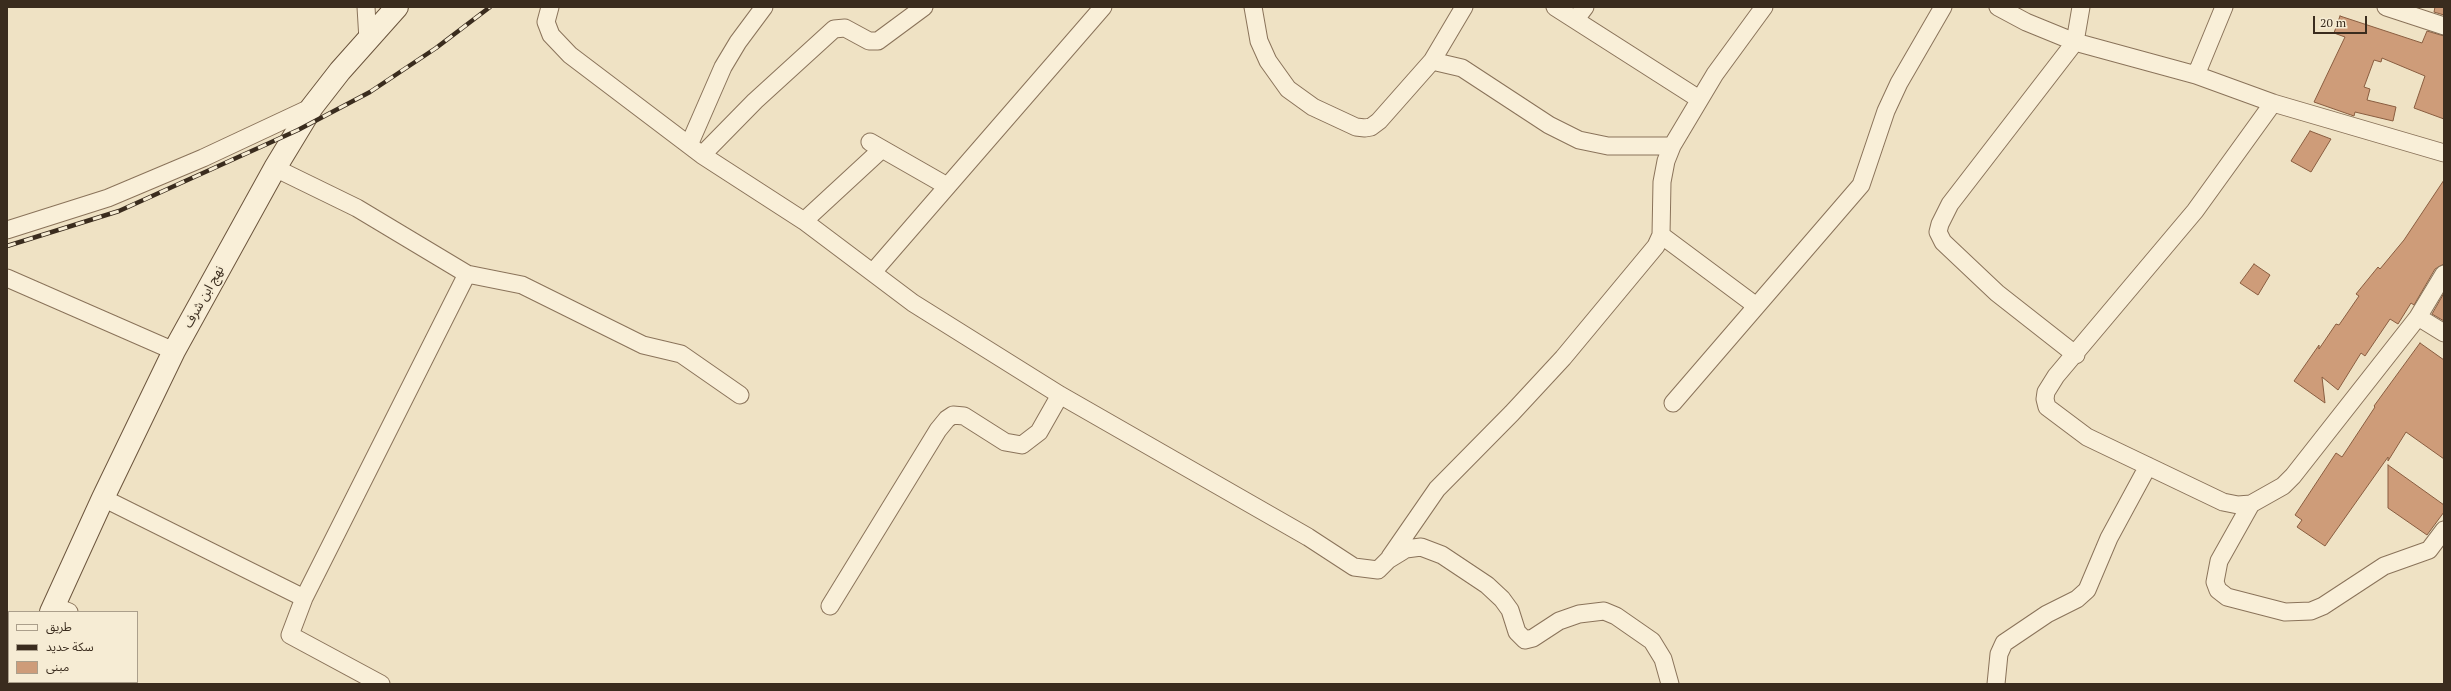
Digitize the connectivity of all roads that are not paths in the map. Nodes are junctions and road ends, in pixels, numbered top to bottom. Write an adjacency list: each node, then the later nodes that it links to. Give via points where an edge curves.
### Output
1 (366, 7): 18 (street)
2 (397, 7): 18 (main road, نهج ابن شرف)
3 (550, 7): 26 (street, via 546,22 551,35 560,46)
4 (764, 7): 26 (street, via 723,67)
5 (924, 7): 26 (street, via 878,41 869,41 846,28 834,30 755,102)
6 (1103, 7): 29 (street)
7 (1253, 7): 20 (street, via 1259,42 1268,61 1288,89 1313,106 1356,127 1371,127 1379,121)
8 (1464, 7): 20 (street)
9 (1555, 7): 16 (street)
10 (1764, 7): 22 (street)
11 (1943, 7): 37 (street, via 1899,83 1886,111 1861,185)
12 (1998, 7): 19 (street, via 2026,22)
13 (2081, 7): 19 (street)
14 (2224, 7): 21 (street)
15 (2386, 7): 17 (street)
16 (1581, 13): 22 (street)
17 (2444, 26)
18 (368, 40): 24 (main road, نهج ابن شرف)
19 (2075, 42): 21 (street); 41 (street, via 1950,204 1938,232 1943,242 1997,293)
20 (1432, 61): 25 (street, via 1462,68 1549,125 1579,140 1608,146)
21 (2196, 75): 23 (street)
22 (1699, 99): 25 (street)
23 (2272, 103): 27 (street); 41 (street, via 2246,143 2195,211)
24 (312, 107): 28 (main road, نهج ابن شرف); 31 (street, via 203,158 108,198)
25 (1672, 146): 32 (street, via 1662,182)
26 (695, 150): 30 (street)
27 (2444, 153)
28 (275, 168): 34 (street, via 357,208); 40 (main road, نهج ابن شرف)
29 (947, 186): 30 (street, via 876,145); 33 (street)
30 (804, 221): 33 (street)
31 (7, 230)
32 (1661, 235): 37 (street); 49 (street, via 1656,246 1633,275 1563,358 1437,489)
33 (873, 272): 43 (street, via 913,303)
34 (467, 274): 42 (street, via 522,285 643,345 681,354); 50 (street)
35 (2444, 274): 38 (street)
36 (7, 278): 40 (street)
37 (1754, 305): 44 (street)
38 (2418, 316): 39 (street); 47 (street, via 2293,476 2283,486)
39 (2444, 333)
40 (174, 351): 46 (main road, نهج ابن شرف)
41 (2076, 355): 45 (street, via 2050,384 2045,399 2047,407 2087,437)
42 (740, 395)
43 (1060, 395): 49 (street, via 1308,537 1346,563 1378,570); 51 (street, via 1039,432 1022,446 1005,442 964,416 953,415 947,420 938,430)
44 (1673, 403)
45 (2148, 466): 47 (street, via 2223,502); 55 (street, via 2109,538 2087,590 2077,599 2047,614 2004,642 1999,654)
46 (103, 498): 50 (street); 52 (main road, نهج ابن شرف)
47 (2251, 504): 48 (street, via 2219,561 2214,582 2218,590 2227,597 2285,612 2311,611 2323,606 2384,566 2429,550)
48 (2444, 530)
49 (1388, 560): 54 (street, via 1406,550 1421,547 1442,555 1487,585 1502,599 1510,610 1520,637 1526,640 1574,615 1604,611 1616,616 1652,642 1663,659)
50 (304, 598): 53 (street, via 290,635)
51 (830, 606)
52 (58, 610)
53 (381, 684)
54 (1670, 684)
55 (1996, 684)

